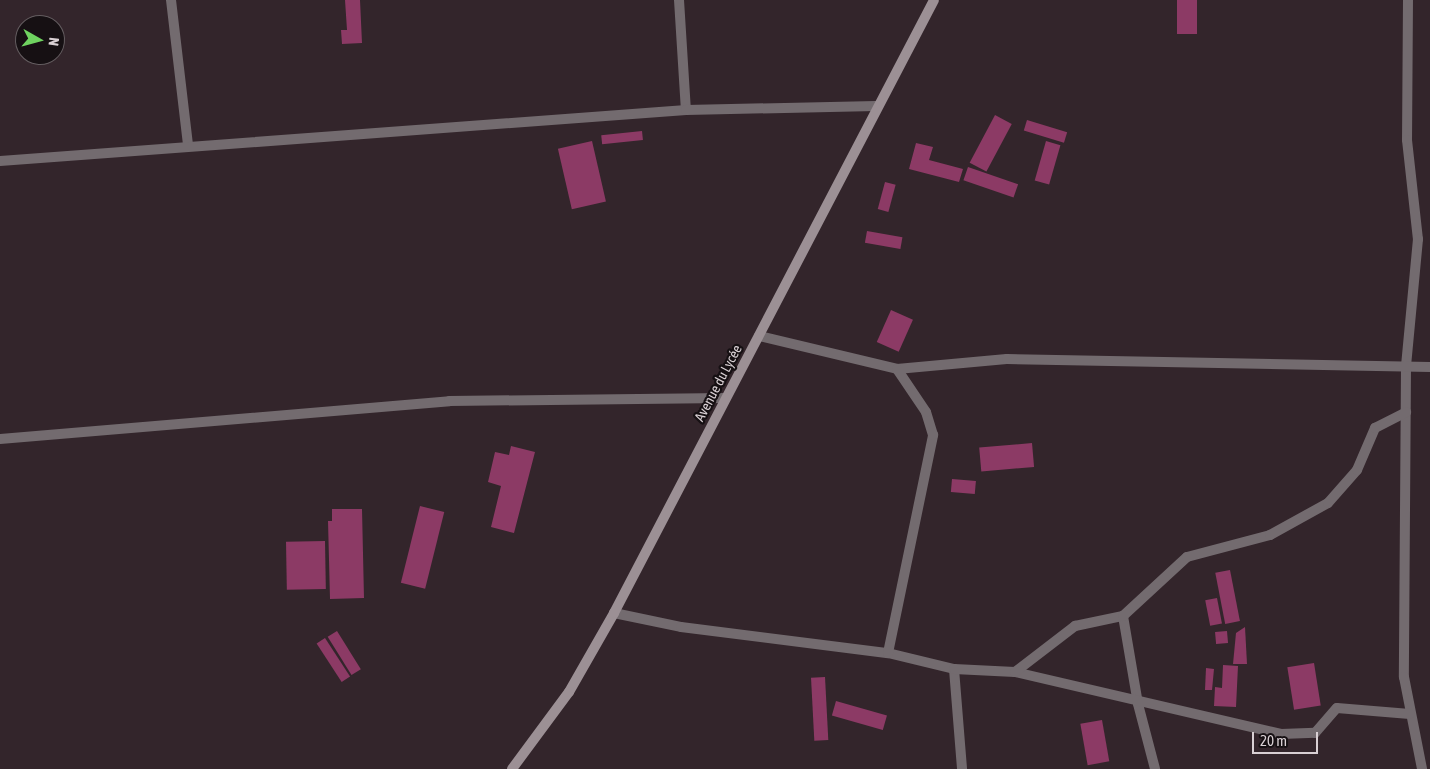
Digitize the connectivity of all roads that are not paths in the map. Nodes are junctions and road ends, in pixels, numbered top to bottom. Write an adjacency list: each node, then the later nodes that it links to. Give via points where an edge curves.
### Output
1 (171, 0): 7 (street)
2 (679, 0): 6 (street)
3 (934, 0): 5 (main road, Avenue du Lycée)
4 (1408, 0): 11 (street, via 1408,140 1418,240)
5 (876, 106): 6 (street); 9 (main road, Avenue du Lycée)
6 (686, 110): 7 (street, via 290,141)
7 (188, 145): 8 (street)
8 (0, 160)
9 (759, 336): 12 (street); 13 (main road, Avenue du Lycée)
10 (1430, 366): 11 (street)
11 (1406, 367): 12 (street, via 1006,359); 14 (street)
12 (897, 369): 18 (street, via 926,412 933,435)
13 (725, 398): 15 (street, via 440,401); 16 (main road, Avenue du Lycée)
14 (1406, 412): 17 (street, via 1375,428 1357,470 1328,503 1270,535 1187,557); 22 (street, via 1404,649)
15 (0, 439)
16 (614, 613): 18 (street, via 681,627); 25 (main road, Avenue du Lycée, via 569,692)
17 (1123, 616): 20 (street, via 1075,626); 21 (street)
18 (888, 653): 19 (street)
19 (954, 669): 20 (street); 26 (street)
20 (1015, 672): 21 (street)
21 (1138, 704): 22 (street, via 1281,734 1315,734 1337,708); 27 (street)
22 (1410, 714): 23 (street)
23 (1420, 766): 24 (street)
24 (1430, 766)
25 (512, 769)
26 (962, 769)
27 (1155, 769)

